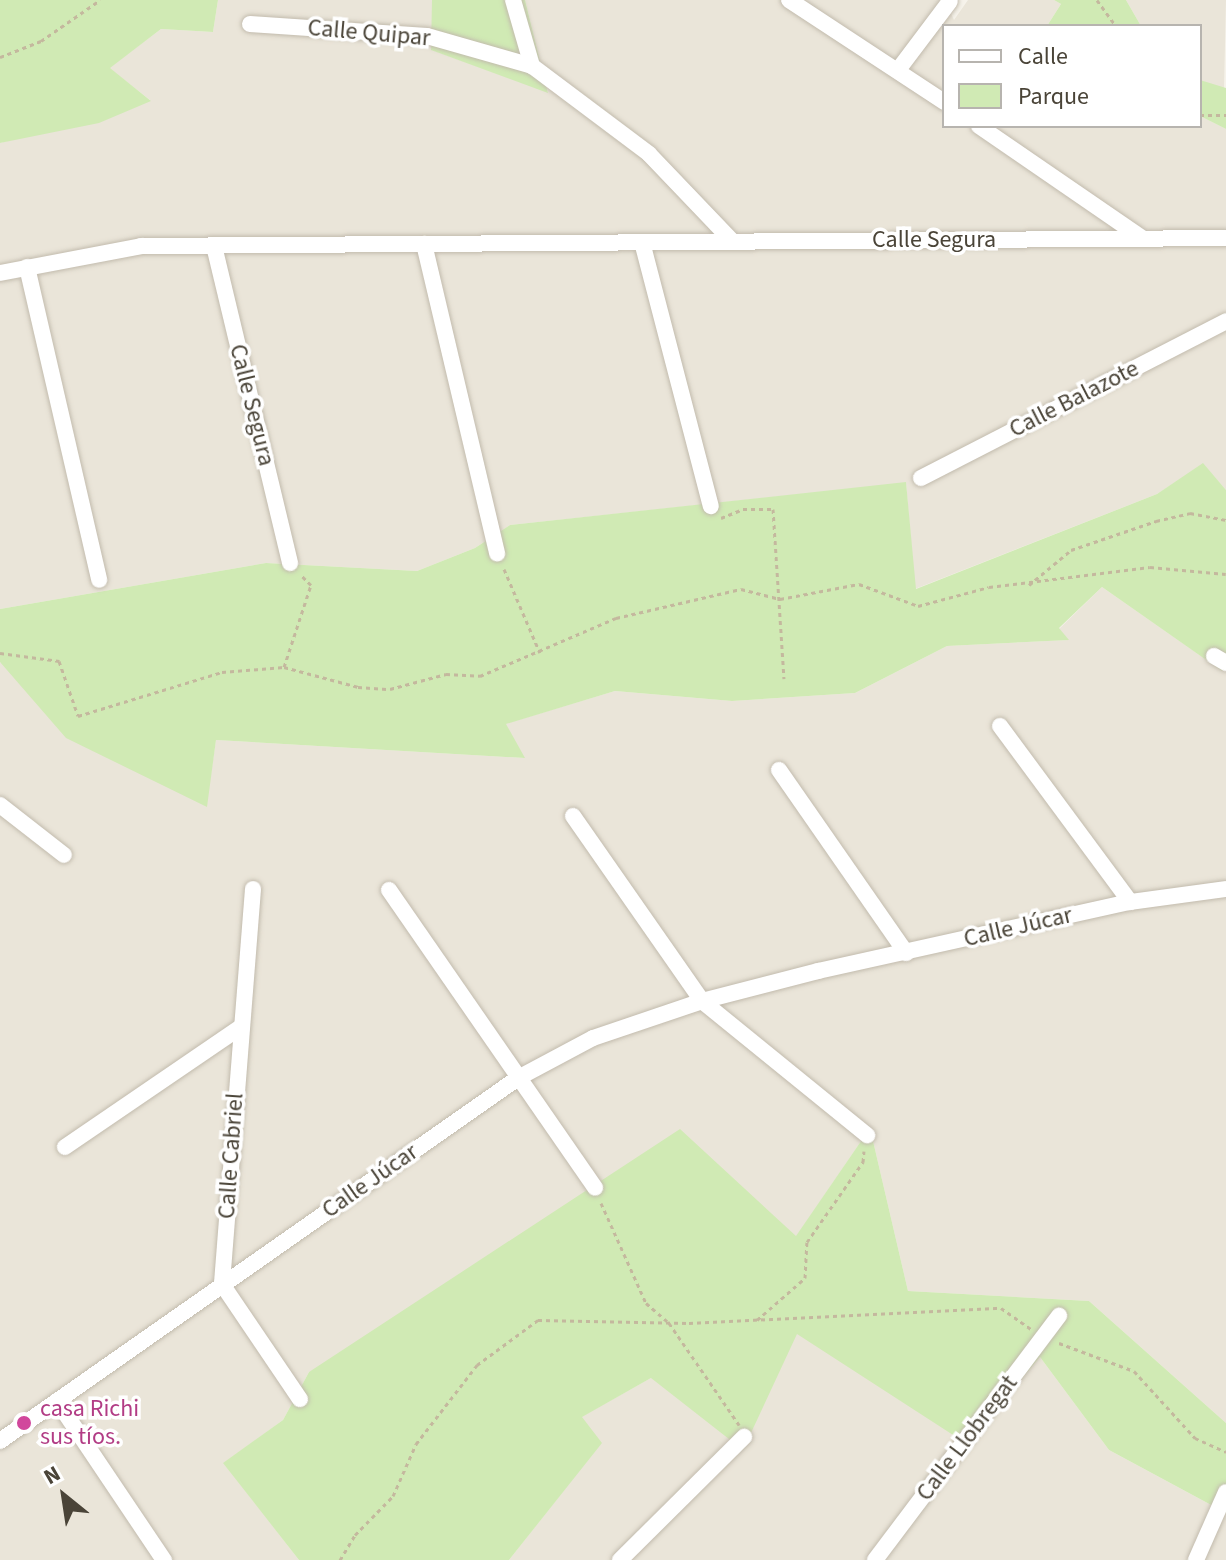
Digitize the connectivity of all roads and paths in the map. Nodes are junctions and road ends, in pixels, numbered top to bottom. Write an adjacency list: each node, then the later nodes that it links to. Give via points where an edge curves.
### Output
1 (100, 0): 8 (path, via 41,41)
2 (513, 0): 9 (street)
3 (789, 0): 10 (street)
4 (1097, 0): 7 (path)
5 (950, 1): 10 (street)
6 (250, 24): 9 (street, Calle Quipar, via 427,36)
7 (1115, 24)
8 (0, 57)
9 (532, 66): 17 (street, Calle Quipar, via 649,154)
10 (898, 70): 11 (street)
11 (942, 101)
12 (1202, 115): 13 (path)
13 (1226, 115)
14 (982, 128): 15 (street)
15 (1142, 238): 16 (street, Calle Segura); 17 (street, Calle Segura)
16 (1226, 238)
17 (732, 241): 18 (street, Calle Segura)
18 (642, 242): 19 (street, Calle Segura); 25 (street)
19 (424, 244): 20 (street, Calle Segura); 27 (street)
20 (214, 246): 21 (street, Calle Segura, via 141,246); 28 (street, Calle Segura)
21 (27, 267): 22 (street, Calle Segura); 30 (street)
22 (0, 273)
23 (1226, 321): 24 (street, Calle Balazote)
24 (921, 478)
25 (711, 506): 32 (path, via 711,522 743,509 773,509)
26 (1226, 520): 31 (path, via 1190,513 1156,521 1071,550)
27 (497, 554): 34 (path)
28 (290, 563): 35 (path, via 311,585)
29 (1226, 574): 31 (path, via 1150,567)
30 (99, 580)
31 (1027, 586): 32 (path, via 989,587 918,606 859,584)
32 (780, 599): 34 (path, via 741,589 616,618); 36 (path)
33 (0, 653): 35 (path, via 59,661 78,716 173,683)
34 (540, 653): 35 (path, via 480,676 446,674 390,689)
35 (284, 667)
36 (784, 679)
37 (1000, 726): 45 (street)
38 (779, 770): 46 (street)
39 (0, 805): 41 (street)
40 (573, 816): 47 (street)
41 (64, 855)
42 (253, 889): 48 (street, Calle Cabriel)
43 (1226, 889): 45 (street, Calle Júcar)
44 (389, 890): 49 (street)
45 (1130, 902): 46 (street, Calle Júcar)
46 (906, 953): 47 (street, Calle Júcar)
47 (702, 1001): 49 (street, Calle Júcar, via 593,1038); 50 (street)
48 (241, 1027): 51 (street); 53 (street, Calle Cabriel)
49 (518, 1078): 52 (street); 53 (street, Calle Júcar)
50 (867, 1135): 55 (path, via 863,1162 807,1242 805,1278)
51 (65, 1147)
52 (595, 1188): 56 (path, via 624,1263 646,1303)
53 (222, 1284): 58 (street); 59 (street, Calle Júcar)
54 (1059, 1316): 57 (street, Calle Llobregat)
55 (757, 1320): 56 (path); 57 (path, via 1001,1308)
56 (669, 1323): 60 (path, via 730,1406); 65 (path, via 538,1320 477,1365 416,1444 393,1496 355,1535)
57 (1043, 1337): 62 (path, via 1134,1371 1195,1438); 67 (street, Calle Llobregat)
58 (300, 1399)
59 (57, 1401): 61 (street, Calle Júcar); 64 (street)
60 (744, 1437): 66 (street)
61 (0, 1441)
62 (1226, 1452)
63 (1226, 1492): 68 (street)
64 (164, 1560)
65 (340, 1560)
66 (620, 1560)
67 (875, 1560)
68 (1196, 1560)

